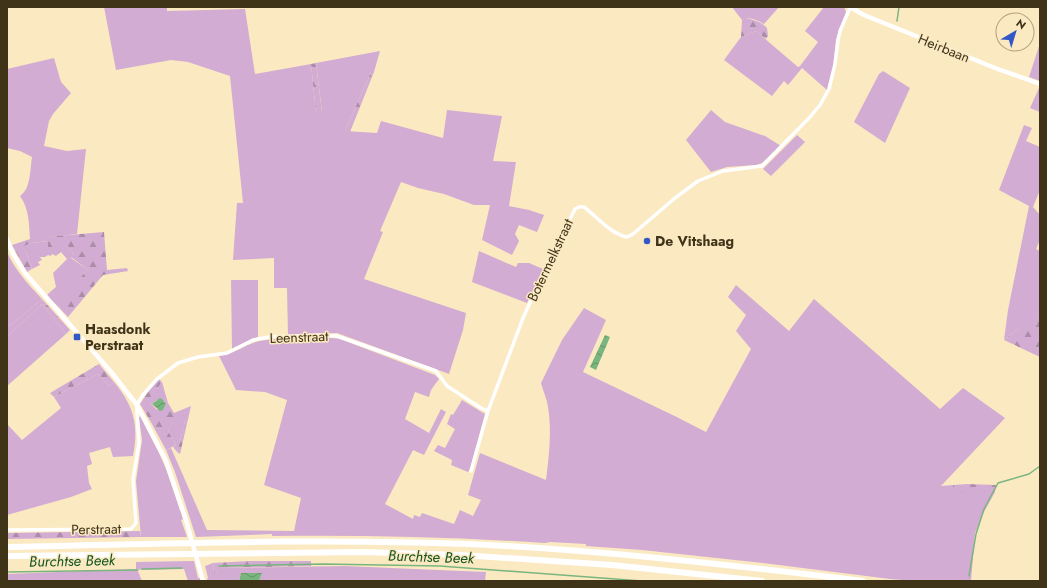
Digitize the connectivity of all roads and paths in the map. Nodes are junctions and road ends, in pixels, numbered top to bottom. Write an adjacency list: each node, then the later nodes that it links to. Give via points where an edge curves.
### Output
1 (850, 7): 2 (street, Heirbaan, via 994,68); 5 (street, Botermelkstraat, via 840,31 833,78 826,96 810,117 762,166 723,171 698,181 627,237 620,236 584,207 575,209 523,318)
2 (1040, 84)
3 (7, 239): 4 (street, via 25,273)
4 (137, 405): 5 (street, Leenstraat, via 157,379 178,363 198,357 227,354 253,340 319,335 342,337 436,371 447,386); 7 (street, Perstraat, via 139,443 133,479 136,523 132,529); 10 (street, via 166,461)
5 (488, 411): 6 (street, Botermelkstraat)
6 (471, 470)
7 (7, 530)
8 (7, 547): 12 (highway, via 241,542 467,544 619,554)
9 (7, 556): 11 (highway, via 364,552 460,555 612,565)
10 (203, 581)
11 (762, 581)
12 (862, 581)

